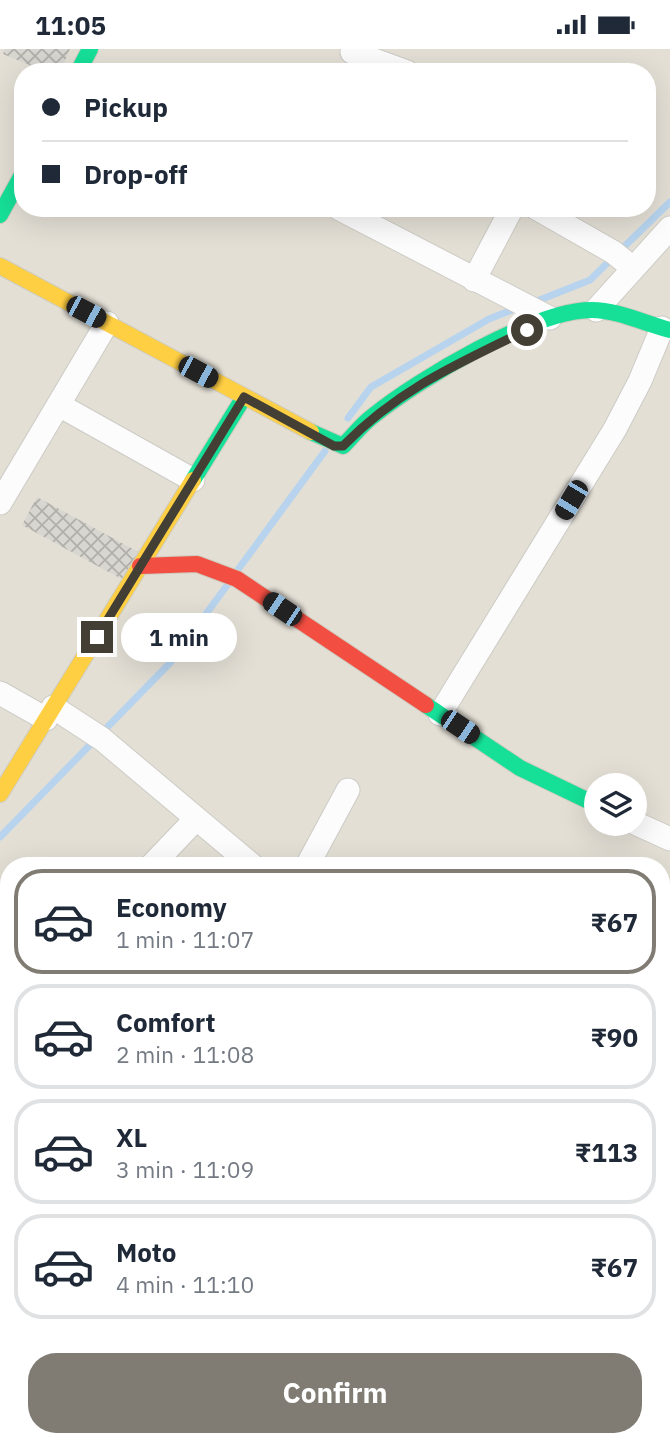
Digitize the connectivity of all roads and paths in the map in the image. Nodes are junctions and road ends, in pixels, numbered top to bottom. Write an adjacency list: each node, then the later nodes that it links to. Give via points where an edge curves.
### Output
1 (349, 58): 2 (street)
2 (370, 63)
3 (14, 189): 4 (street)
4 (0, 215)
5 (355, 217): 11 (street)
6 (507, 217): 11 (street)
7 (552, 217): 9 (street)
8 (670, 228): 9 (street)
9 (623, 260): 12 (street)
10 (0, 266): 14 (street)
11 (474, 280): 13 (street)
12 (596, 310): 13 (street); 15 (street)
13 (541, 314): 16 (street, via 389,403 343,446 334,446)
14 (107, 323): 16 (street); 17 (street)
15 (666, 329): 23 (street, via 615,429)
16 (244, 397): 18 (street)
17 (59, 405): 18 (street); 19 (street)
18 (193, 480): 20 (street)
19 (0, 503)
20 (140, 566): 22 (street); 23 (street, via 207,566 237,579)
21 (0, 693): 22 (street)
22 (50, 713): 25 (street); 27 (street, via 78,722 102,739)
23 (440, 714): 26 (street, via 520,768)
24 (348, 790): 32 (street)
25 (0, 794)
26 (584, 799)
27 (197, 819): 30 (street); 31 (street)
28 (647, 828): 29 (street)
29 (670, 839)
30 (160, 857)
31 (242, 857)
32 (312, 857)

